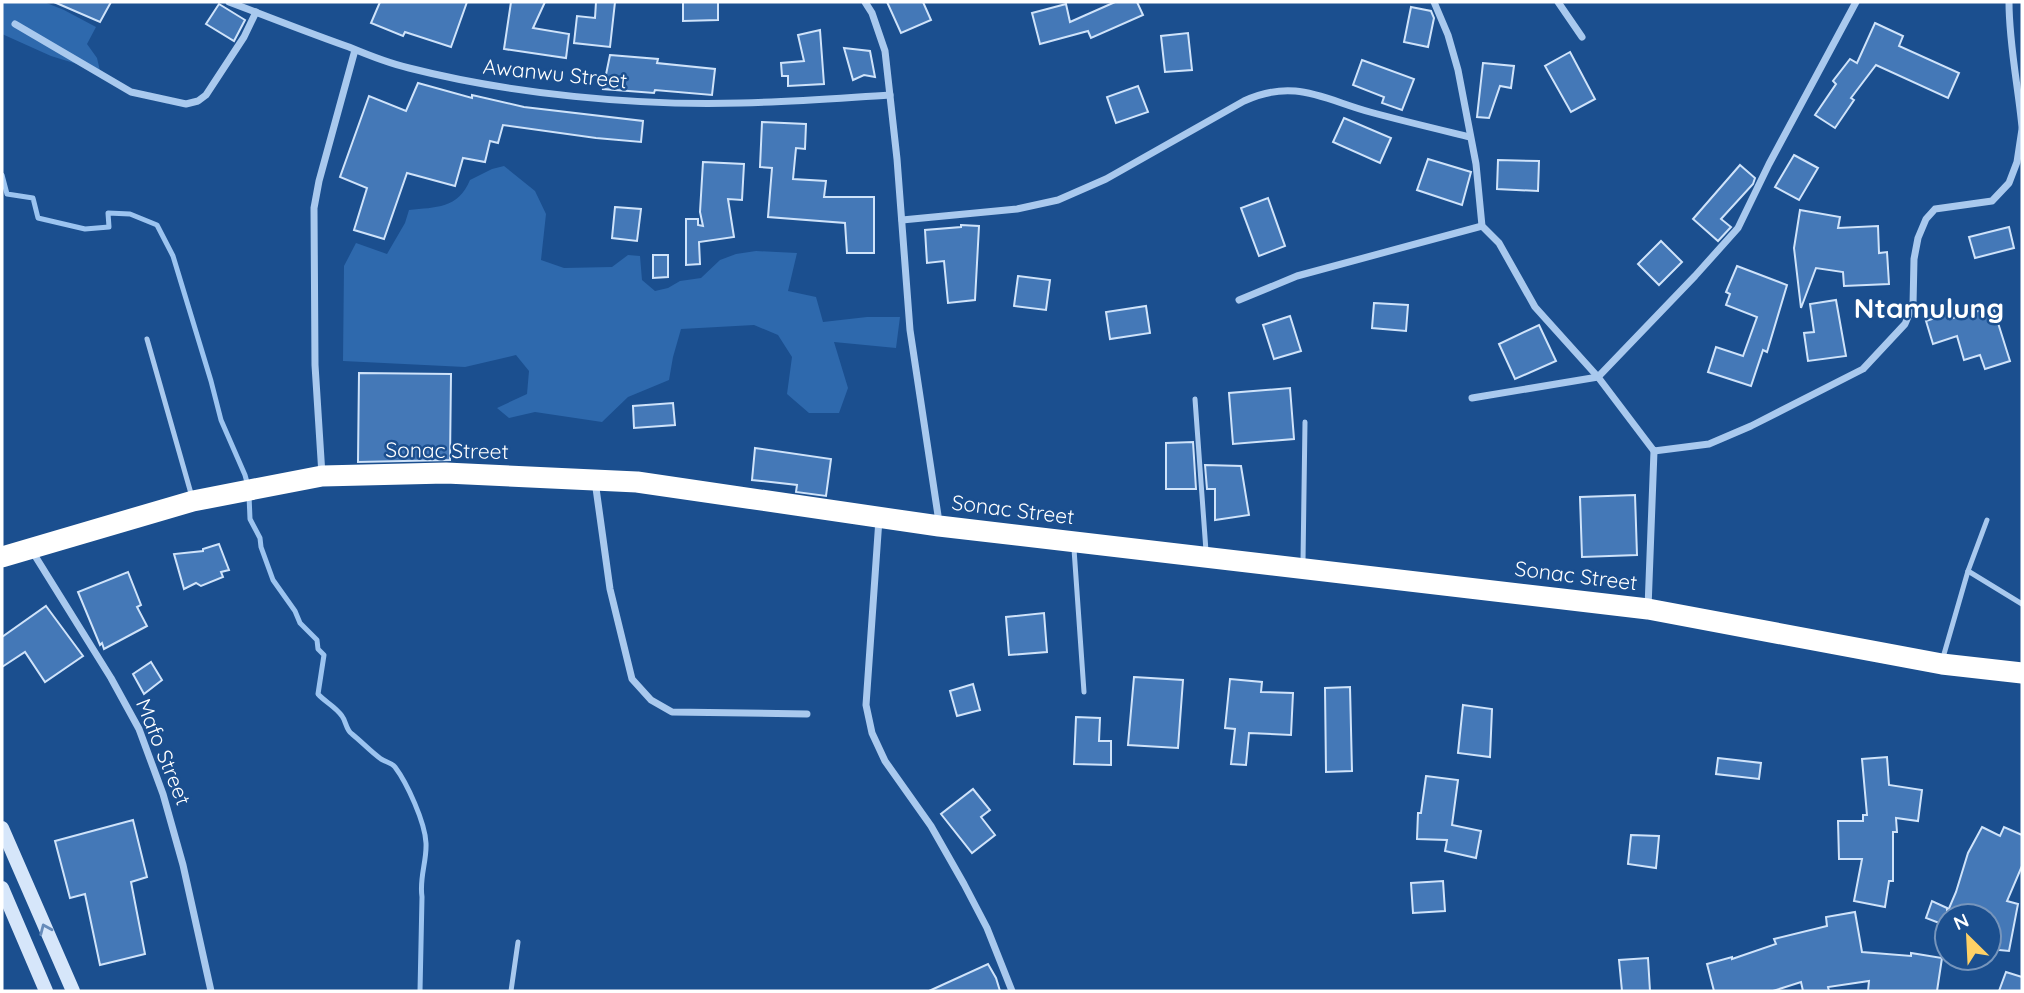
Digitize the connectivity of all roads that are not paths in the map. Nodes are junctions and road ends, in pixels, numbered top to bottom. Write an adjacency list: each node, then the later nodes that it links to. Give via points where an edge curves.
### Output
1 (229, 2): 7 (street, Awanwu Street)
2 (865, 2): 11 (street, via 885,51)
3 (1434, 2): 13 (street, via 1458,70)
4 (1558, 2): 9 (street)
5 (1856, 2): 18 (street, via 1738,228)
6 (2009, 2): 12 (street)
7 (256, 12): 8 (street, via 206,95 186,104 131,92); 10 (street, Awanwu Street)
8 (15, 24)
9 (1582, 37)
10 (355, 50): 11 (street, Awanwu Street, via 405,68 462,80 592,98 739,103); 23 (street, via 314,208 315,365)
11 (890, 95): 14 (street)
12 (2022, 128): 22 (street, via 2009,183 1992,201 1935,209 1926,219 1914,259 1913,305 1905,324 1863,369 1709,444)
13 (1470, 137): 14 (street, via 1321,94 1275,91 1244,101 1106,179 1058,200 1017,209); 15 (street)
14 (902, 220): 28 (street, via 911,330)
15 (1482, 226): 16 (street, via 1297,276); 18 (street, via 1499,243 1535,307)
16 (1239, 300)
17 (147, 339): 25 (lane)
18 (1598, 377): 19 (street); 22 (street)
19 (1472, 398)
20 (1195, 399): 32 (lane)
21 (1305, 422): 33 (lane)
22 (1654, 451): 36 (street)
23 (322, 476): 24 (highway, Sonac Street, via 446,473); 25 (highway, Sonac Street)
24 (595, 480): 26 (highway, Sonac Street, via 637,481); 40 (street, via 610,589 632,679 651,700 672,712)
25 (199, 500): 30 (highway, Sonac Street)
26 (880, 517): 28 (highway, Sonac Street); 48 (street, via 866,705 872,733 964,884)
27 (1987, 520): 34 (lane)
28 (939, 526): 29 (highway, Sonac Street)
29 (1074, 542): 32 (highway, Sonac Street); 39 (lane)
30 (29, 548): 31 (highway, Sonac Street); 46 (street, Mafo Street, via 139,729 180,853)
31 (2, 557)
32 (1206, 557): 33 (highway, Sonac Street)
33 (1303, 569): 36 (highway, Sonac Street)
34 (1968, 571): 35 (lane); 37 (lane)
35 (2022, 604)
36 (1648, 609): 37 (highway, Sonac Street)
37 (1942, 664): 38 (highway, Sonac Street)
38 (2022, 673)
39 (1084, 692)
40 (807, 714)
41 (2, 828): 45 (main road, one-way to 41)
42 (2, 888): 44 (main road)
43 (518, 942): 47 (lane)
44 (46, 991)
45 (73, 991)
46 (211, 991)
47 (511, 991)
48 (1012, 991)

